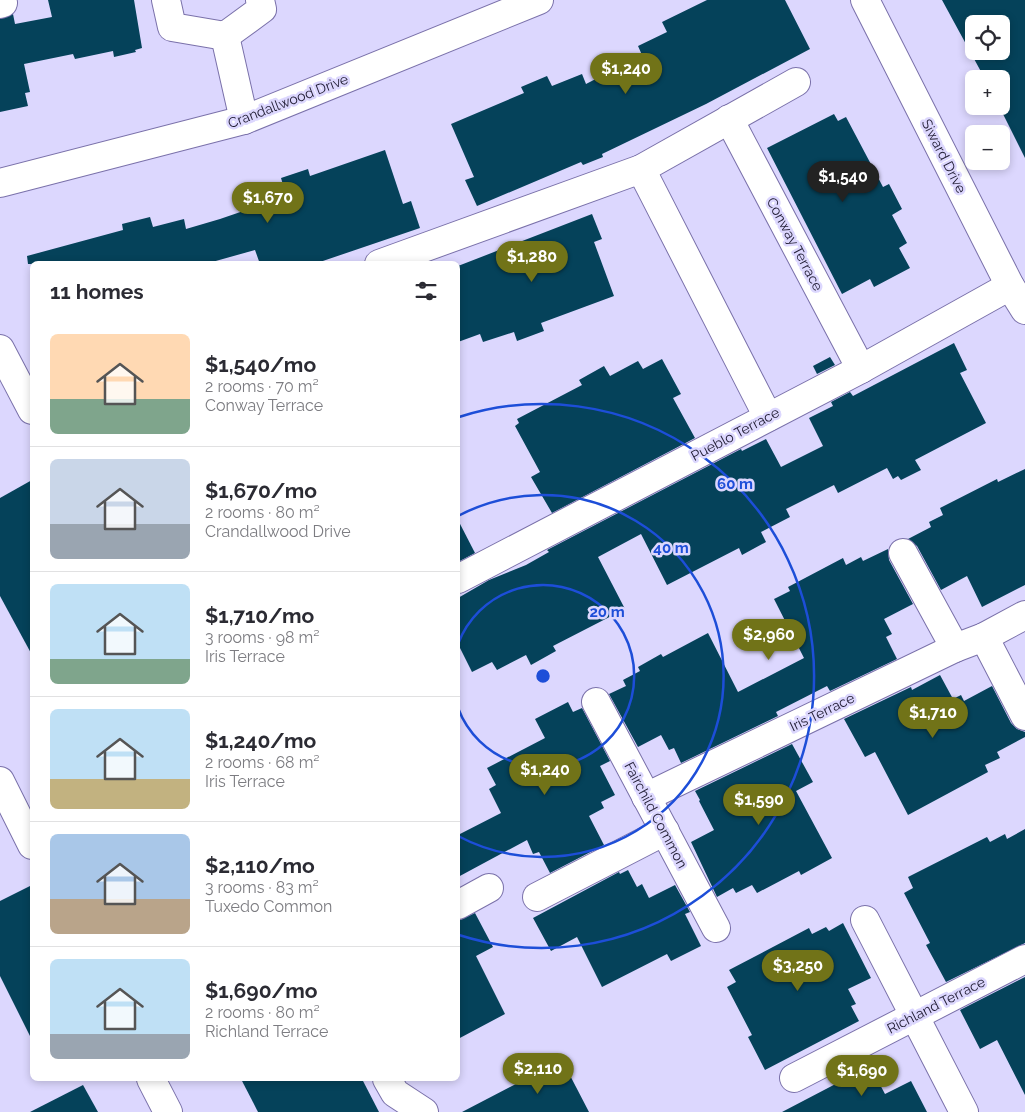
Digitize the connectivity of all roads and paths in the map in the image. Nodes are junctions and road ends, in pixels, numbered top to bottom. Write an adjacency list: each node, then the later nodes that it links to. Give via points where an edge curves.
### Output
1 (2, 0): 6 (street)
2 (166, 0): 7 (street, via 172,27)
3 (260, 0): 7 (street, via 262,9)
4 (539, 0): 10 (street, Crandallwood Drive)
5 (865, 0): 14 (street, Siward Drive)
6 (0, 4)
7 (225, 36): 10 (street)
8 (796, 82): 9 (street)
9 (729, 119): 11 (street); 17 (street, Conway Terrace)
10 (244, 120): 12 (street, Crandallwood Drive)
11 (641, 169): 13 (street); 20 (street)
12 (0, 183)
13 (388, 261)
14 (1010, 286): 15 (street, Siward Drive); 17 (street, Pueblo Terrace)
15 (1025, 310)
16 (0, 349): 18 (street)
17 (861, 368): 20 (street, Pueblo Terrace)
18 (23, 372): 19 (street)
19 (30, 402)
20 (768, 417): 22 (street, Pueblo Terrace)
21 (902, 553): 25 (street)
22 (460, 578)
23 (1025, 615): 24 (street, Iris Terrace)
24 (984, 637): 25 (street, Iris Terrace); 27 (street)
25 (955, 648): 29 (street, Iris Terrace)
26 (596, 702): 29 (street, Fairchild Common)
27 (1025, 716)
28 (0, 781): 31 (street)
29 (646, 798): 30 (street, Fairchild Common)
30 (665, 831): 33 (street); 36 (street, Fairchild Common)
31 (30, 841)
32 (489, 888): 34 (street)
33 (538, 897)
34 (460, 903)
35 (865, 920): 38 (street)
36 (716, 928)
37 (1025, 959): 38 (street, Richland Terrace)
38 (914, 1016): 39 (street, Richland Terrace); 44 (street)
39 (794, 1078)
40 (152, 1081): 42 (street)
41 (388, 1081): 43 (street, via 395,1093)
42 (168, 1112)
43 (424, 1112)
44 (964, 1112)

